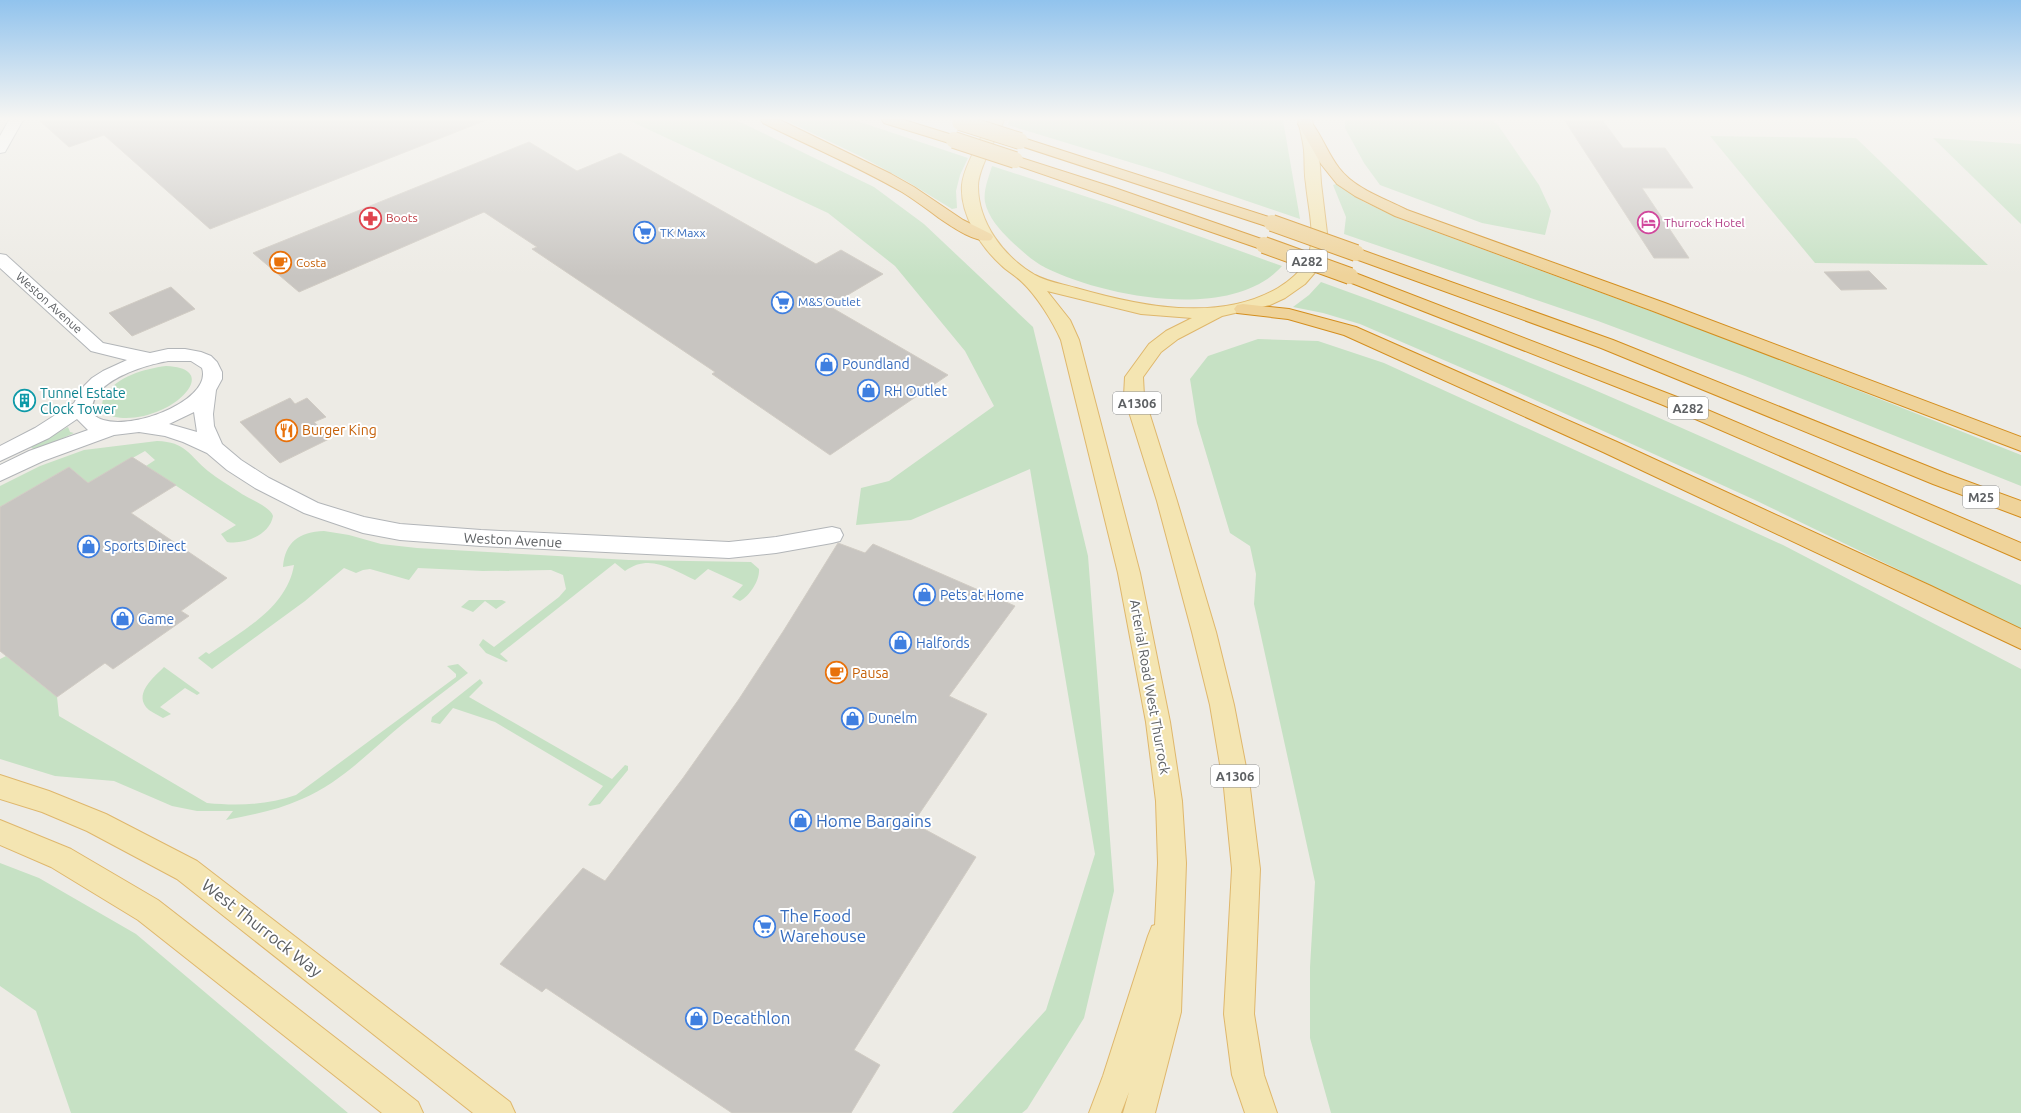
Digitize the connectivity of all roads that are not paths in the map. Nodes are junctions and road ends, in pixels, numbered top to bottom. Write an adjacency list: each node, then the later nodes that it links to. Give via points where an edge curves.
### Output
1 (876, 172): 7 (highway)
2 (975, 172): 7 (main road, via 970,183 974,211)
3 (1052, 172): 27 (highway, A282, bridge, via 1350,276 1670,401)
4 (1115, 172): 23 (highway, A282, bridge, via 1272,223 1607,344)
5 (1312, 172): 10 (main road, via 1319,219 1314,262 1300,280 1283,292)
6 (1335, 172): 19 (highway, via 1363,194 1401,213)
7 (985, 238): 9 (main road, via 1006,261)
8 (0, 260): 12 (street, Weston Avenue)
9 (1029, 279): 11 (main road, via 1118,305 1173,313); 31 (main road, Arterial Road West Thurrock, via 1061,320 1070,340 1129,573 1158,722 1169,801)
10 (1243, 309): 11 (main road); 28 (highway, via 1289,314 1357,334 1617,450)
11 (1215, 314): 36 (main road, A1306, via 1172,335 1155,348 1134,377 1134,396 1204,632 1222,705 1237,788 1246,869 1239,1014 1248,1076)
12 (97, 347): 13 (street, Weston Avenue); 14 (street)
13 (149, 359): 14 (street, via 120,369); 15 (street, Weston Avenue, via 180,354 205,360 213,371 213,378)
14 (98, 383): 16 (street, via 86,396)
15 (207, 390): 17 (street, via 192,404 175,414); 20 (street, Weston Avenue, via 202,412 204,429)
16 (83, 406): 18 (street, via 83,415 89,422); 21 (street, via 42,433)
17 (139, 426): 18 (street); 20 (street, Weston Avenue, via 190,437)
18 (110, 429): 22 (street, via 42,454)
19 (2021, 444)
20 (214, 448): 26 (street, Weston Avenue, via 262,482 311,508 363,525 400,532 729,550)
21 (0, 454)
22 (0, 474)
23 (1940, 479): 24 (highway); 25 (highway, M25)
24 (2021, 509)
25 (2021, 515)
26 (832, 535)
27 (2021, 552)
28 (2021, 640)
29 (0, 787): 33 (main road, West Thurrock Way, via 46,802 141,843 187,870)
30 (0, 832): 32 (main road, via 61,858 148,910)
31 (1171, 906): 34 (main road, via 1119,1076); 35 (main road, Arterial Road West Thurrock, via 1166,1012)
32 (407, 1113)
33 (500, 1113)
34 (1105, 1113)
35 (1139, 1113)
36 (1261, 1113)

